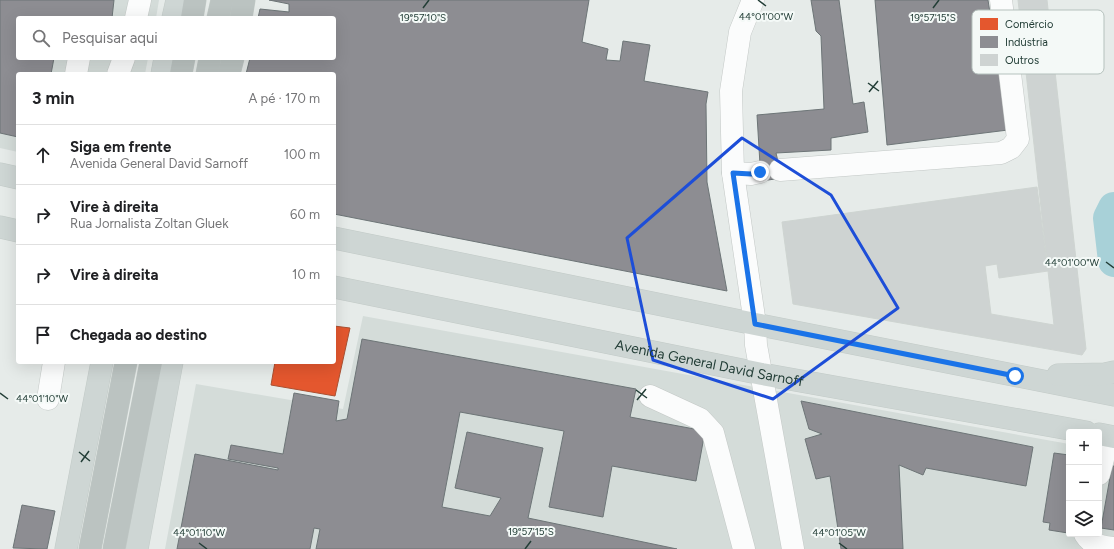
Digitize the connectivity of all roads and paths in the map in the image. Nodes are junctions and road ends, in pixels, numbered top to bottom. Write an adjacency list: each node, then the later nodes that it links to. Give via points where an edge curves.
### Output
1 (140, 0): 9 (street)
2 (177, 0): 10 (main road)
3 (195, 0): 11 (highway)
4 (222, 0): 12 (highway)
5 (244, 0): 13 (highway)
6 (753, 0): 27 (street, via 740,32 731,91)
7 (1001, 0): 8 (street)
8 (1002, 10)
9 (136, 16)
10 (173, 16)
11 (192, 16)
12 (218, 16)
13 (241, 16)
14 (79, 60): 20 (street)
15 (123, 60): 21 (street)
16 (165, 60): 22 (main road)
17 (184, 60): 23 (highway)
18 (210, 60): 24 (highway)
19 (232, 60): 25 (highway)
20 (76, 72)
21 (119, 72)
22 (162, 72)
23 (181, 72)
24 (207, 72)
25 (230, 72)
26 (1010, 74): 27 (street, via 1018,139 1011,148 1001,153 751,174)
27 (733, 173): 34 (street)
28 (0, 174): 29 (main road)
29 (16, 178)
30 (0, 227): 31 (main road)
31 (16, 231)
32 (336, 238): 34 (main road)
33 (336, 287): 41 (main road, Avenida General David Sarnoff)
34 (755, 324): 41 (street); 42 (main road)
35 (54, 364): 45 (street)
36 (102, 364): 51 (main road)
37 (126, 364): 52 (highway)
38 (151, 364): 53 (highway)
39 (172, 364): 54 (main road)
40 (1114, 372): 42 (main road)
41 (762, 374): 46 (main road, Avenida General David Sarnoff); 56 (street)
42 (1015, 376): 43 (main road)
43 (1114, 395)
44 (650, 396): 55 (street, via 700,419 713,433)
45 (48, 399)
46 (1068, 429)
47 (1102, 447): 48 (street)
48 (1102, 463)
49 (1087, 537): 50 (street, via 1101,547)
50 (1114, 548)
51 (66, 549)
52 (90, 549)
53 (114, 549)
54 (137, 549)
55 (744, 549)
56 (793, 549)

